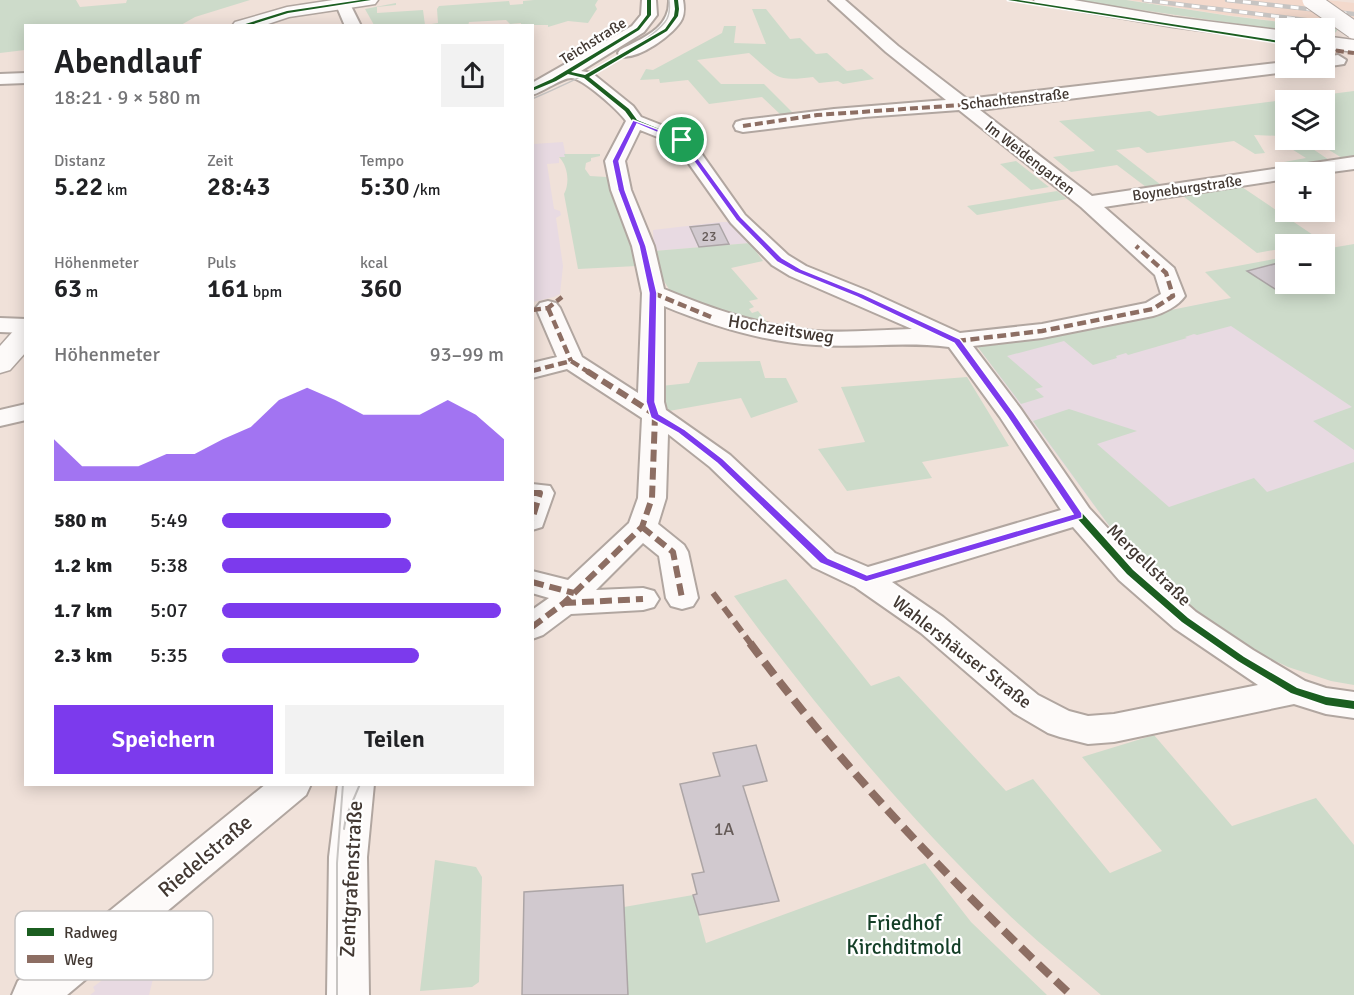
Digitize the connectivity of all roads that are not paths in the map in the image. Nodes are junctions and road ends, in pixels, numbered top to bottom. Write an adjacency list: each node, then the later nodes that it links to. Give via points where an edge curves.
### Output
1 (312, 0): 9 (main road, via 258,10)
2 (369, 0): 8 (main road)
3 (650, 0): 16 (street, Teichstraße, via 649,15 638,28)
4 (676, 0): 17 (street, Teichstraße, via 678,12 666,30)
5 (836, 0): 21 (street, Im Weidengarten)
6 (1042, 0): 12 (main road)
7 (1311, 0): 11 (street, bridge)
8 (341, 2): 9 (main road); 10 (street)
9 (232, 23)
10 (352, 24)
11 (1354, 30)
12 (1275, 36)
13 (1335, 43): 14 (main road)
14 (1354, 46)
15 (1275, 68): 21 (street, Schachtenstraße)
16 (567, 72): 17 (street); 20 (street, Teichstraße)
17 (586, 77): 22 (street)
18 (24, 78): 19 (street)
19 (0, 79)
20 (534, 89)
21 (962, 105): 23 (street, Schachtenstraße, via 817,115); 27 (street, Im Weidengarten)
22 (635, 121): 28 (street, via 615,161 638,230); 34 (street, Mergellstraße, via 682,140 738,219 780,260)
23 (743, 126)
24 (1354, 163): 25 (street)
25 (1335, 166)
26 (1275, 175): 27 (street, Boyneburgstraße)
27 (1088, 202): 29 (street, Im Weidengarten, via 1166,273 1173,296)
28 (653, 293): 34 (street, Hochzeitsweg, via 711,317 815,338 920,336); 39 (street, via 651,402)
29 (1161, 304): 34 (street, Hochzeitsweg, via 1153,309 1042,330)
30 (548, 305): 35 (street)
31 (0, 325): 32 (street)
32 (24, 326)
33 (24, 336): 36 (main road)
34 (957, 341): 43 (street, Mergellstraße)
35 (572, 361): 37 (street); 39 (street, Wahlershäuser Straße)
36 (0, 364)
37 (534, 371)
38 (24, 412): 40 (street)
39 (655, 416): 44 (street, via 652,498); 45 (street, Wahlershäuser Straße, via 720,461 824,560)
40 (0, 418)
41 (534, 493): 42 (street, via 540,493)
42 (534, 513)
43 (1079, 516): 45 (street); 51 (street, Mergellstraße, via 1130,572 1185,620)
44 (642, 527): 47 (street); 48 (street, via 673,552)
45 (866, 579): 51 (street, Wahlershäuser Straße, via 932,625 1026,705 1060,723 1088,730 1114,728)
46 (534, 583): 47 (street)
47 (569, 598): 49 (street); 50 (street)
48 (682, 598)
49 (643, 599)
50 (534, 625)
51 (1294, 690): 52 (street)
52 (1354, 705)
53 (290, 786): 55 (street, Riedelstraße)
54 (356, 786): 57 (street, Zentgrafenstraße, via 348,857)
55 (139, 911)
56 (54, 980): 58 (street, Riedelstraße)
57 (347, 984)
58 (33, 995)

